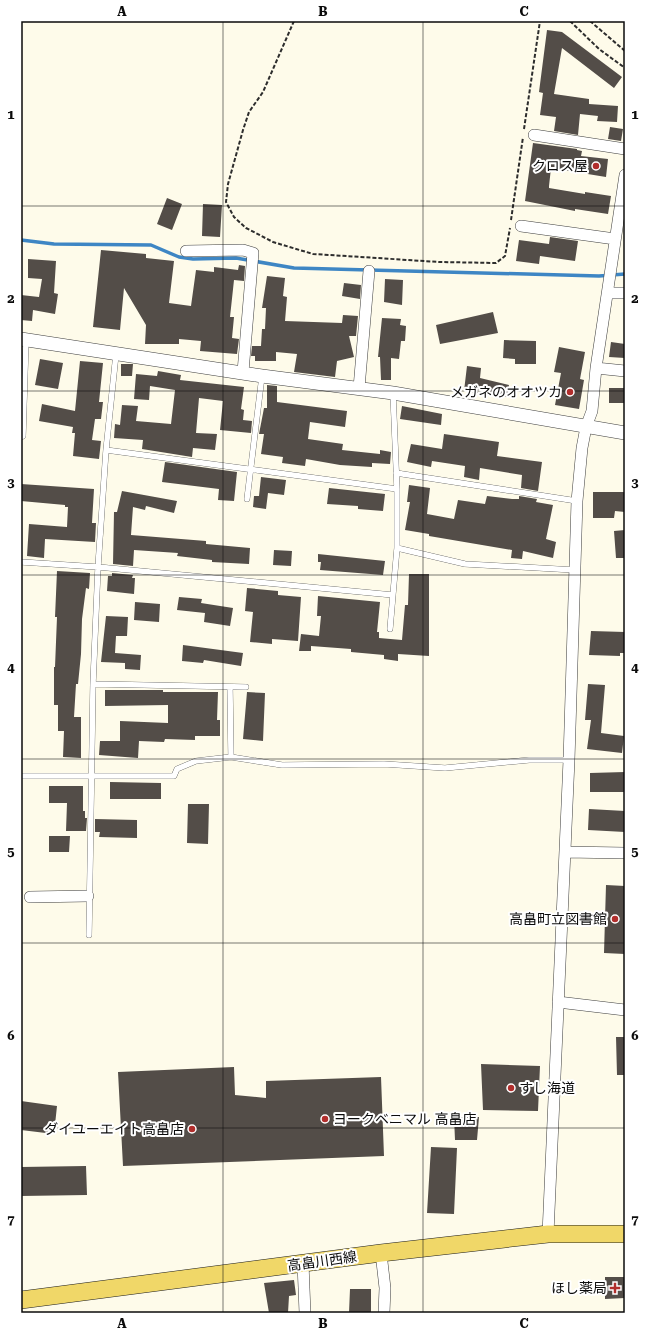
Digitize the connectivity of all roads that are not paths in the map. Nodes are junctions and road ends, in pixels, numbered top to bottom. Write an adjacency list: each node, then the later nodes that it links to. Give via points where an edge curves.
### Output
1 (534, 135): 2 (street)
2 (625, 149)
3 (625, 175): 4 (street)
4 (622, 222): 6 (street)
5 (521, 226): 6 (street)
6 (615, 239): 9 (street)
7 (186, 251): 15 (street, via 243,250 253,253)
8 (368, 272): 17 (street)
9 (608, 293): 10 (street); 13 (street)
10 (625, 293)
11 (24, 340): 12 (street); 21 (lane)
12 (116, 354): 15 (street); 22 (lane)
13 (596, 368): 14 (street); 19 (street, via 592,412)
14 (625, 371)
15 (243, 372): 16 (street)
16 (262, 376): 17 (street); 23 (lane)
17 (359, 388): 18 (street)
18 (393, 393): 19 (street); 24 (lane)
19 (586, 427): 20 (street); 27 (street)
20 (625, 433)
21 (21, 437)
22 (106, 450): 23 (lane); 30 (lane)
23 (252, 470): 25 (lane); 26 (lane)
24 (396, 473): 25 (lane); 27 (lane)
25 (397, 489): 28 (lane)
26 (247, 499)
27 (577, 501): 31 (street)
28 (397, 548): 31 (lane, via 465,564); 32 (lane)
29 (21, 562): 30 (lane)
30 (98, 567): 32 (lane); 34 (lane)
31 (575, 570): 38 (street)
32 (393, 595): 33 (lane)
33 (390, 629)
34 (93, 684): 35 (lane); 40 (lane)
35 (230, 687): 36 (lane); 37 (lane)
36 (246, 687)
37 (231, 757): 38 (lane, via 282,765 384,764 445,768 529,760); 40 (lane, via 196,761 176,769 174,776)
38 (569, 760): 41 (street)
39 (21, 776): 40 (lane)
40 (92, 776): 43 (lane)
41 (565, 852): 42 (street); 46 (street)
42 (625, 853)
43 (88, 896): 44 (street); 45 (lane)
44 (30, 897)
45 (89, 935)
46 (558, 1002): 47 (street); 48 (street)
47 (625, 1010)
48 (548, 1234): 49 (main road, 高畠川西線); 50 (main road, 高畠川西線)
49 (625, 1234)
50 (382, 1253): 51 (main road, 高畠川西線); 54 (street)
51 (303, 1263): 52 (main road, 高畠川西線); 53 (street)
52 (21, 1300)
53 (305, 1313)
54 (384, 1313)

